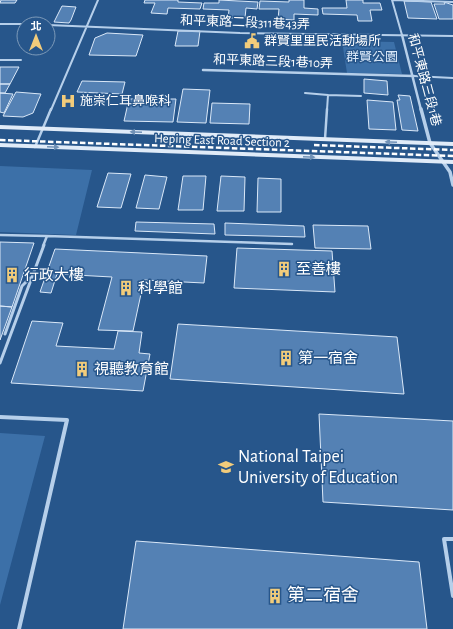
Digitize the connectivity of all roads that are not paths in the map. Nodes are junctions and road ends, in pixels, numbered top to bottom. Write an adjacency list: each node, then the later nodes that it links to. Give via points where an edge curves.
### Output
1 (98, 0): 7 (lane)
2 (392, 0): 3 (lane); 8 (lane, 和平東路三段1巷)
3 (453, 2)
4 (0, 24): 5 (lane)
5 (16, 24)
6 (56, 25): 7 (lane, 和平東路二段311巷43弄)
7 (86, 26): 8 (lane, 和平東路二段311巷43弄, via 240,33); 19 (lane)
8 (402, 35): 9 (lane, 和平東路二段311巷43弄); 13 (street, 和平東路三段1巷)
9 (453, 36)
10 (0, 60): 11 (lane)
11 (22, 60)
12 (203, 70): 13 (street, 和平東路三段1巷10弄)
13 (414, 76): 14 (lane); 21 (street, 和平東路三段1巷)
14 (453, 78)
15 (305, 93): 16 (lane)
16 (328, 95): 17 (lane); 20 (lane)
17 (362, 96)
18 (0, 127): 19 (main road, Heping East Road Section 2)
19 (43, 129): 20 (main road, Heping East Road Section 2, one-way to 19); 24 (lane)
20 (325, 139): 21 (main road, Heping East Road Section 2, one-way to 20)
21 (430, 143): 22 (main road, Heping East Road Section 2); 25 (street, 和平東路三段1巷)
22 (453, 144)
23 (0, 145): 24 (main road, Heping East Road Section 2)
24 (35, 147): 25 (main road, Heping East Road Section 2, one-way to 25)
25 (442, 161): 26 (main road, Heping East Road Section 2); 27 (street, 和平東路三段1巷, via 450,172)
26 (453, 162)
27 (453, 185)
28 (0, 235): 29 (lane)
29 (47, 236): 30 (lane); 31 (lane)
30 (292, 244)
31 (31, 277): 32 (lane, via 22,286); 33 (lane)
32 (5, 334)
33 (0, 363)
34 (0, 417): 37 (lane, via 67,420)
35 (453, 539): 36 (lane, via 444,539)
36 (453, 596)
37 (19, 629)

